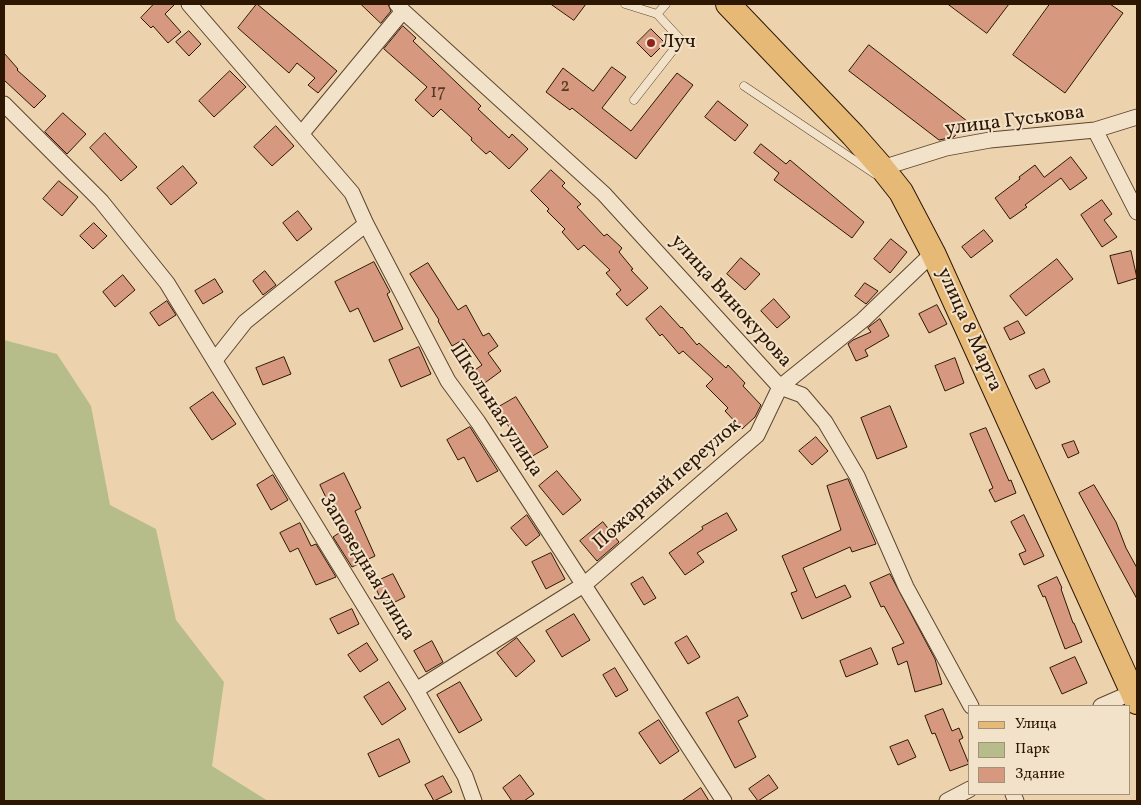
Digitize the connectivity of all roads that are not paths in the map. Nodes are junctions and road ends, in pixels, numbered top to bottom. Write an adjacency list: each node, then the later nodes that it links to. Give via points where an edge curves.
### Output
1 (189, 4): 12 (street, Школьная улица)
2 (625, 4): 6 (lane)
3 (666, 4): 6 (lane)
4 (728, 4): 13 (main road, улица 8 Марта, via 854,134)
5 (400, 7): 12 (street); 19 (street, улица Винокурова, via 604,194)
6 (658, 14): 8 (lane, via 681,40)
7 (744, 86): 14 (lane)
8 (634, 100)
9 (4, 104): 18 (street, Заповедная улица, via 101,201 167,283)
10 (1137, 117): 11 (street)
11 (1095, 130): 13 (street, улица Гуськова, via 990,140 946,148); 15 (street, улица Гуськова)
12 (302, 133): 16 (street, Школьная улица, via 352,193)
13 (882, 168): 14 (main road, улица 8 Марта)
14 (901, 192): 17 (main road, улица 8 Марта)
15 (1137, 212)
16 (366, 224): 18 (street, via 245,322); 20 (street, Школьная улица, via 448,382)
17 (933, 254): 19 (street, Пожарный переулок, via 863,320); 22 (main road, улица 8 Марта)
18 (215, 360): 21 (street, Заповедная улица)
19 (780, 387): 20 (street, Пожарный переулок, via 757,434); 23 (street, улица Винокурова, via 802,395 825,422 857,476 906,587)
20 (585, 584): 21 (street, Пожарный переулок); 27 (street, Школьная улица)
21 (416, 690): 26 (street, Заповедная улица, via 465,776)
22 (1135, 697): 24 (street)
23 (970, 705)
24 (1105, 705)
25 (968, 790): 28 (street)
26 (474, 801)
27 (724, 801)
28 (948, 801)

